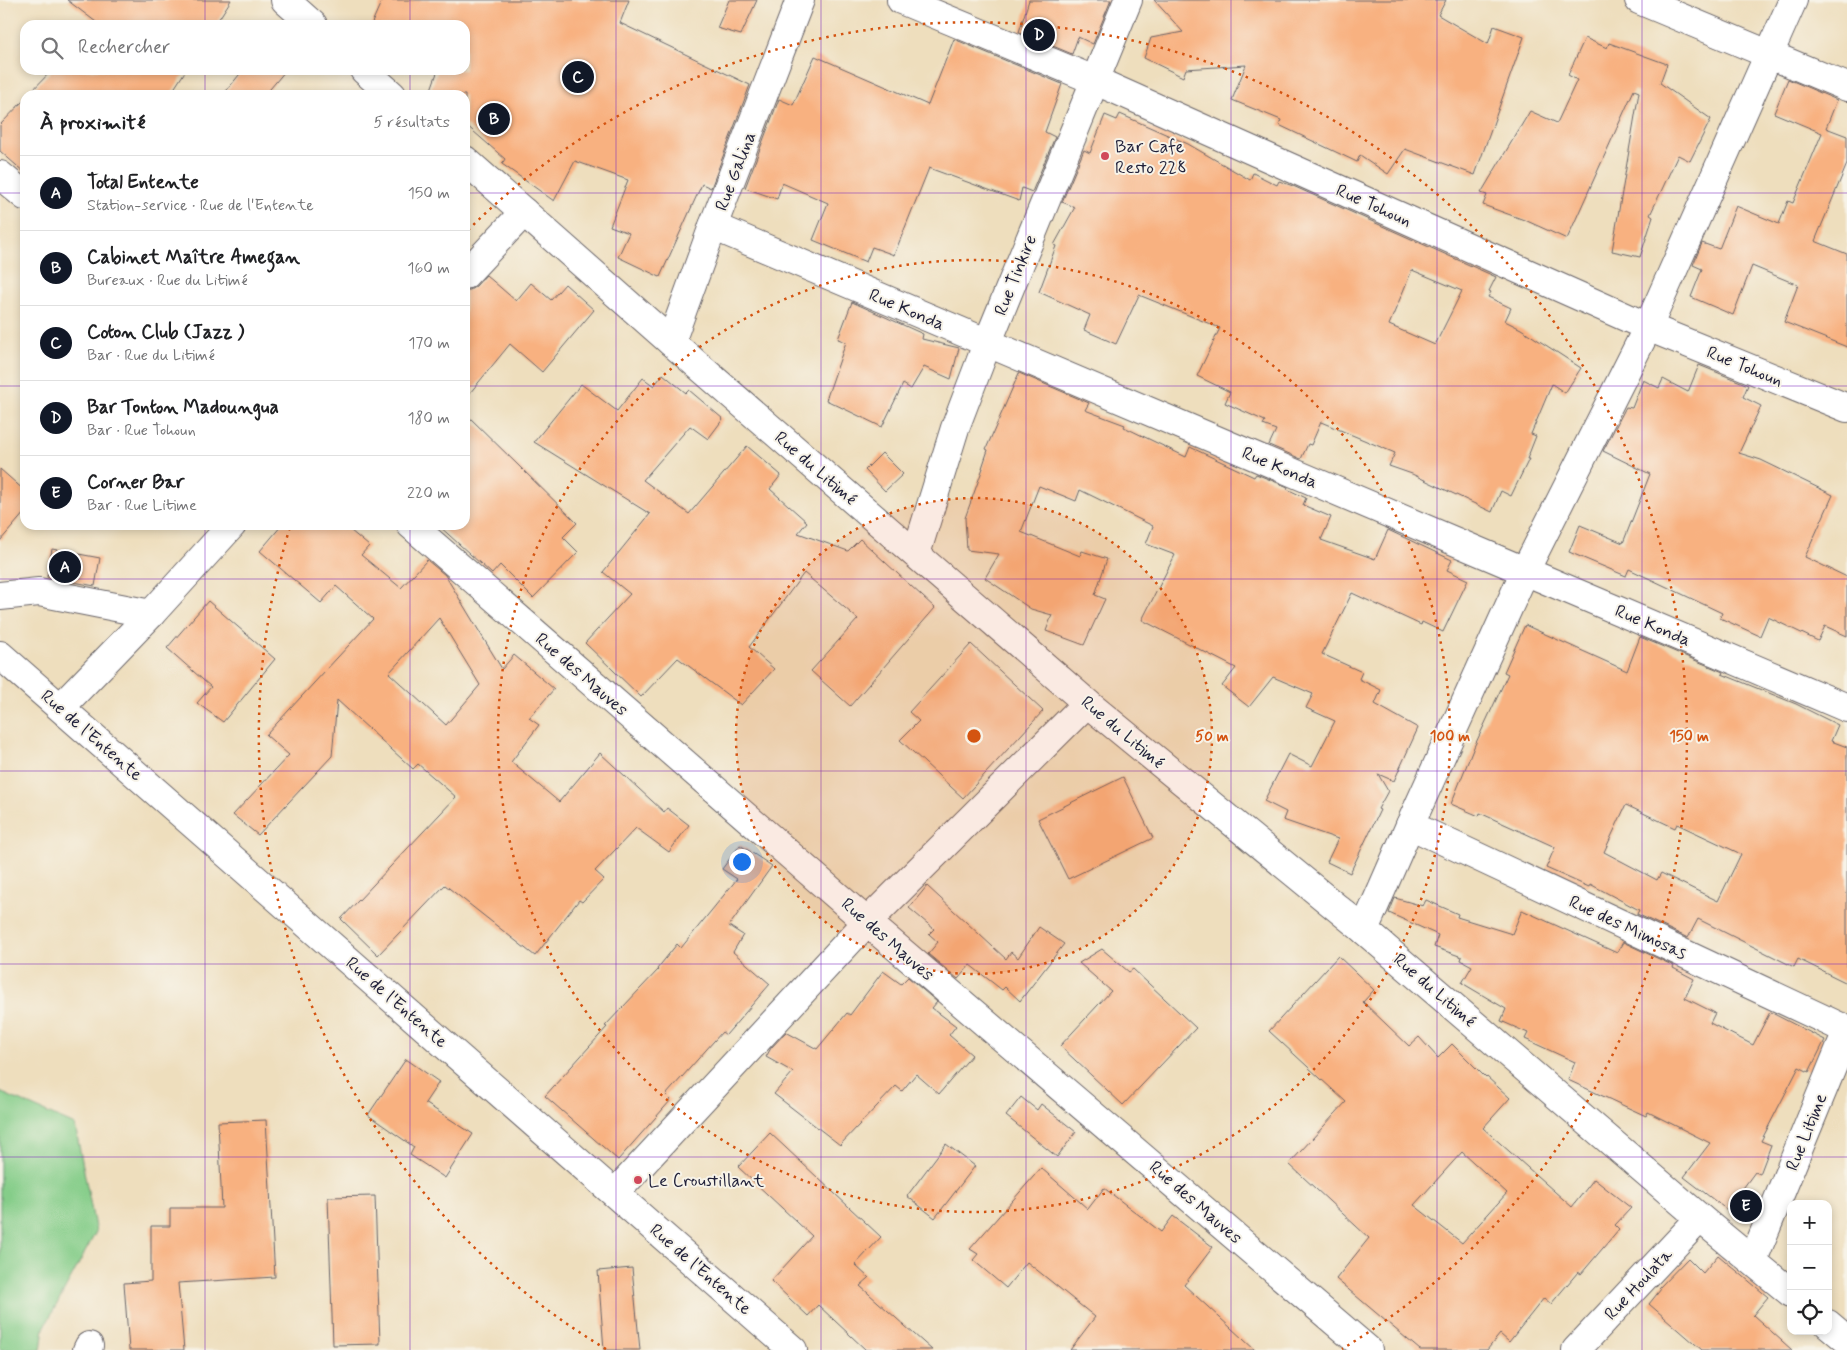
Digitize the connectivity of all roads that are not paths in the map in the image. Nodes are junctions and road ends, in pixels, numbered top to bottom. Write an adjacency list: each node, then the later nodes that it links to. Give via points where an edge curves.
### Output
1 (285, 0): 7 (street)
2 (800, 0): 17 (street, Rue Galina)
3 (901, 0): 10 (street, Rue Tohoun)
4 (1128, 0): 10 (street, Rue Tinkire)
5 (1639, 0): 8 (street)
6 (1793, 0): 8 (street)
7 (307, 20)
8 (1769, 54): 11 (street); 19 (street)
9 (370, 75): 12 (street)
10 (1094, 80): 19 (street, Rue Tohoun); 21 (street, Rue Tinkire)
11 (1847, 88)
12 (386, 90)
13 (470, 164): 16 (street, Rue du Litimé)
14 (0, 175): 15 (street)
15 (20, 192)
16 (524, 212): 18 (street); 20 (street, Rue du Litimé)
17 (713, 226): 20 (street, Rue Galina); 21 (street, Rue Konda)
18 (470, 270)
19 (1648, 327): 22 (street, Rue Tohoun); 26 (street)
20 (671, 342): 25 (street, Rue du Litimé)
21 (987, 344): 25 (street, Rue Tinkire, via 955,428); 26 (street, Rue Konda)
22 (1847, 408)
23 (227, 530): 28 (street)
24 (417, 530): 34 (street, Rue des Mauves)
25 (916, 554): 30 (street, Rue du Litimé)
26 (1525, 571): 32 (street, Rue Konda); 33 (street)
27 (0, 596): 28 (street, via 39,592)
28 (151, 614): 31 (street)
29 (0, 655): 31 (street, Rue de l'Entente)
30 (1087, 702): 34 (street); 35 (street, Rue du Litimé)
31 (61, 707): 37 (street, Rue de l'Entente)
32 (1847, 708)
33 (1410, 825): 35 (street); 36 (street, Rue des Mimosas)
34 (867, 922): 37 (street); 44 (street, Rue des Mauves)
35 (1364, 930): 38 (street, Rue du Litimé)
36 (1847, 1030): 39 (street, Rue Litime)
37 (615, 1193): 43 (street, Rue de l'Entente)
38 (1700, 1218): 39 (street, Rue du Litimé); 45 (street, Rue Houlata)
39 (1753, 1260): 40 (street, Rue du Litimé)
40 (1789, 1290)
41 (1832, 1327): 42 (street)
42 (1847, 1340)
43 (793, 1350)
44 (1368, 1350)
45 (1576, 1350)

